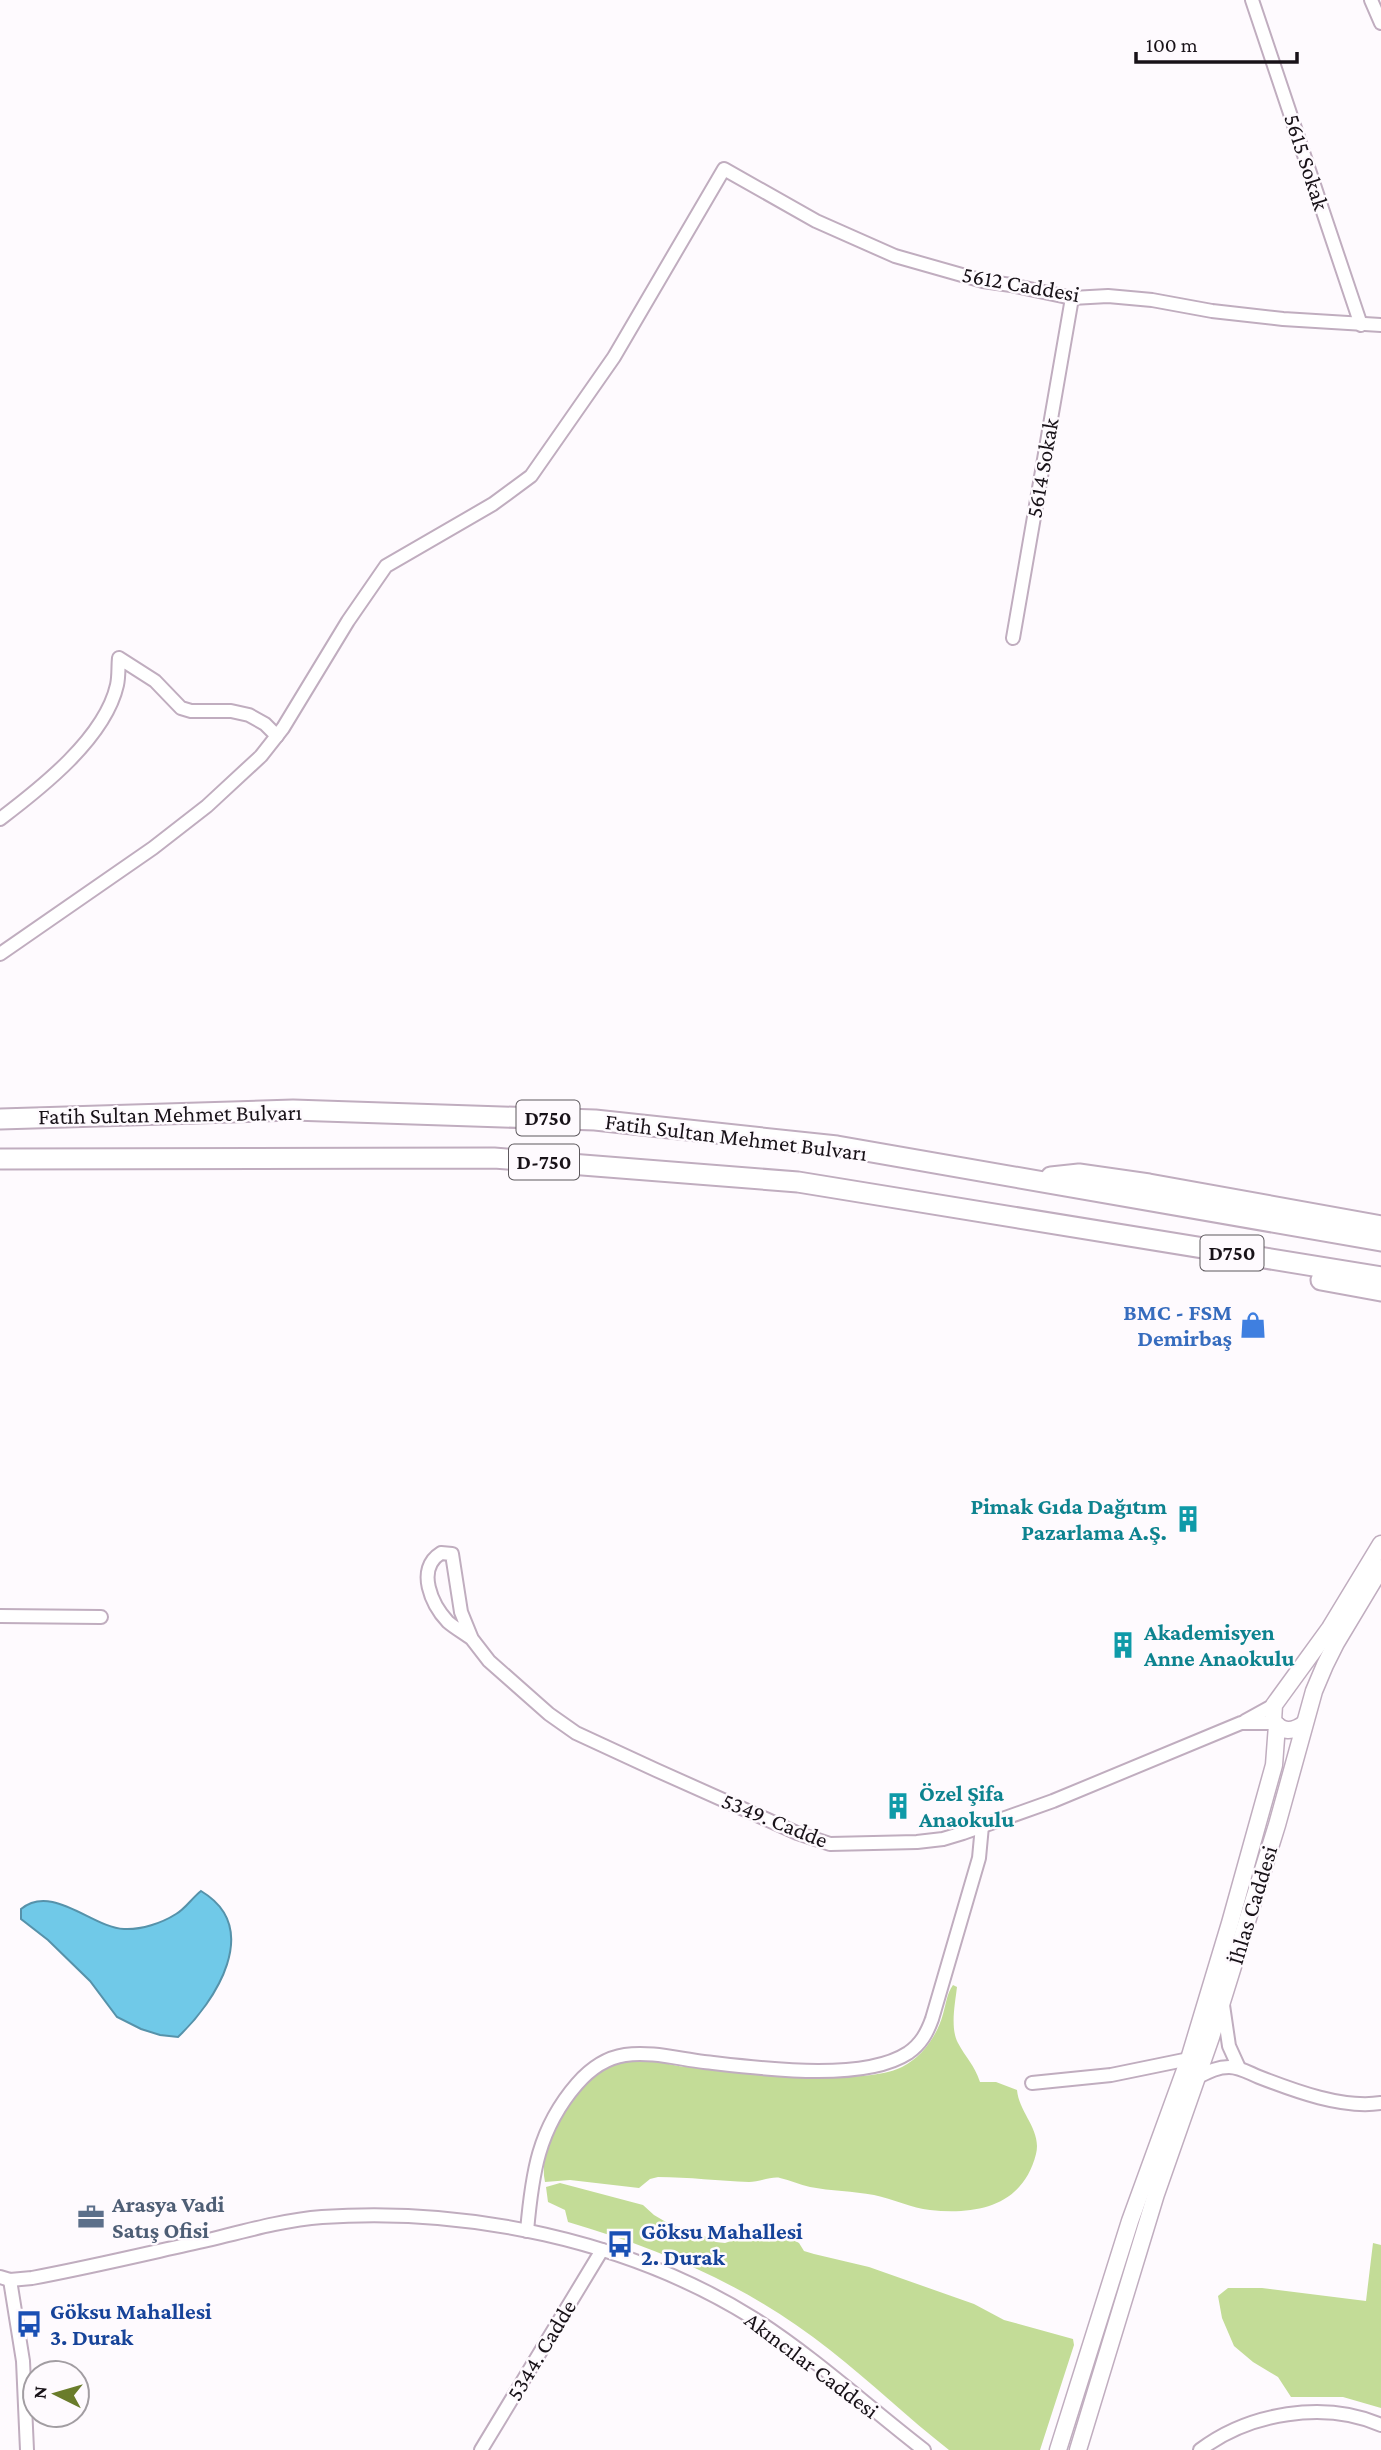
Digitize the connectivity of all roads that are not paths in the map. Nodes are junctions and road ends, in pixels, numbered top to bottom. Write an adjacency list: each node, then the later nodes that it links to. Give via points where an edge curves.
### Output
1 (1252, 0): 5 (street, 5615 Sokak)
2 (1371, 0): 3 (street)
3 (1381, 23)
4 (1072, 298): 5 (street, 5612 Caddesi, via 1141,299 1212,311); 7 (street, 5614 Sokak); 8 (street, 5612 Caddesi, via 983,281 895,256 816,220 724,169 614,357 531,476 493,504 386,566)
5 (1361, 325): 6 (street, 5612 Caddesi)
6 (1381, 325)
7 (1013, 638)
8 (277, 736): 9 (street, via 249,715 181,708 155,681 119,658 111,703 86,741 38,790); 10 (street, via 261,757 207,806)
9 (0, 820)
10 (0, 954)
11 (0, 1118): 13 (highway, Fatih Sultan Mehmet Bulvarı / D750, via 293,1110 595,1120 837,1146)
12 (0, 1159): 14 (highway, Fatih Sultan Mehmet Bulvarı / D-750, via 494,1158 798,1182)
13 (1030, 1180): 15 (highway, via 1079,1174); 17 (highway, Fatih Sultan Mehmet Bulvarı / D750)
14 (1023, 1218): 16 (highway, Fatih Sultan Mehmet Bulvarı / D-750); 19 (highway, via 1068,1239)
15 (1381, 1226)
16 (1083, 1228): 18 (highway, Fatih Sultan Mehmet Bulvarı / D750)
17 (1381, 1241)
18 (1381, 1277)
19 (1381, 1291)
20 (1381, 1544): 25 (main road, via 1330,1629)
21 (1381, 1568): 26 (main road, İhlas Caddesi, via 1325,1665)
22 (0, 1616): 23 (street)
23 (101, 1617)
24 (471, 1639): 24 (street, 5349. Cadde, via 461,1612 452,1554 441,1553 428,1571 431,1595 449,1623); 29 (street, 5349. Cadde, via 505,1675 576,1733 811,1839 847,1845 917,1842)
25 (1276, 1702): 26 (main road, via 1287,1696 1303,1701); 27 (street); 28 (main road, via 1272,1715)
26 (1306, 1718): 28 (main road, via 1293,1730); 30 (main road, İhlas Caddesi)
27 (1241, 1723): 28 (street, 5349. Cadde); 29 (street, 5349. Cadde)
28 (1276, 1724): 31 (main road, İhlas Caddesi, via 1274,1765 1264,1806)
29 (982, 1826): 36 (street, via 979,1858 946,1973 926,2036 917,2046 895,2060 849,2070 767,2068 632,2054 609,2059 584,2075 548,2126 531,2185)
30 (1223, 2001): 32 (street, via 1228,2046); 33 (main road, İhlas Caddesi)
31 (1189, 2059): 33 (main road, İhlas Caddesi); 34 (street, via 1111,2075)
32 (1239, 2068): 33 (street, via 1218,2068); 35 (street, via 1328,2101)
33 (1191, 2081): 43 (main road, via 1130,2221); 44 (main road)
34 (1032, 2083)
35 (1381, 2103)
36 (527, 2231): 37 (street, Akıncılar Caddesi); 38 (street, Akıncılar Caddesi, via 454,2219 320,2217 72,2270)
37 (602, 2250): 41 (street, 5344. Cadde); 42 (street, Akıncılar Caddesi, via 684,2283 752,2318 822,2367)
38 (5, 2278): 40 (street, via 23,2361)
39 (1381, 2425): 45 (street, via 1317,2412 1279,2416 1241,2425)
40 (27, 2450)
41 (481, 2450)
42 (924, 2450)
43 (1058, 2450)
44 (1078, 2450)
45 (1200, 2450)

